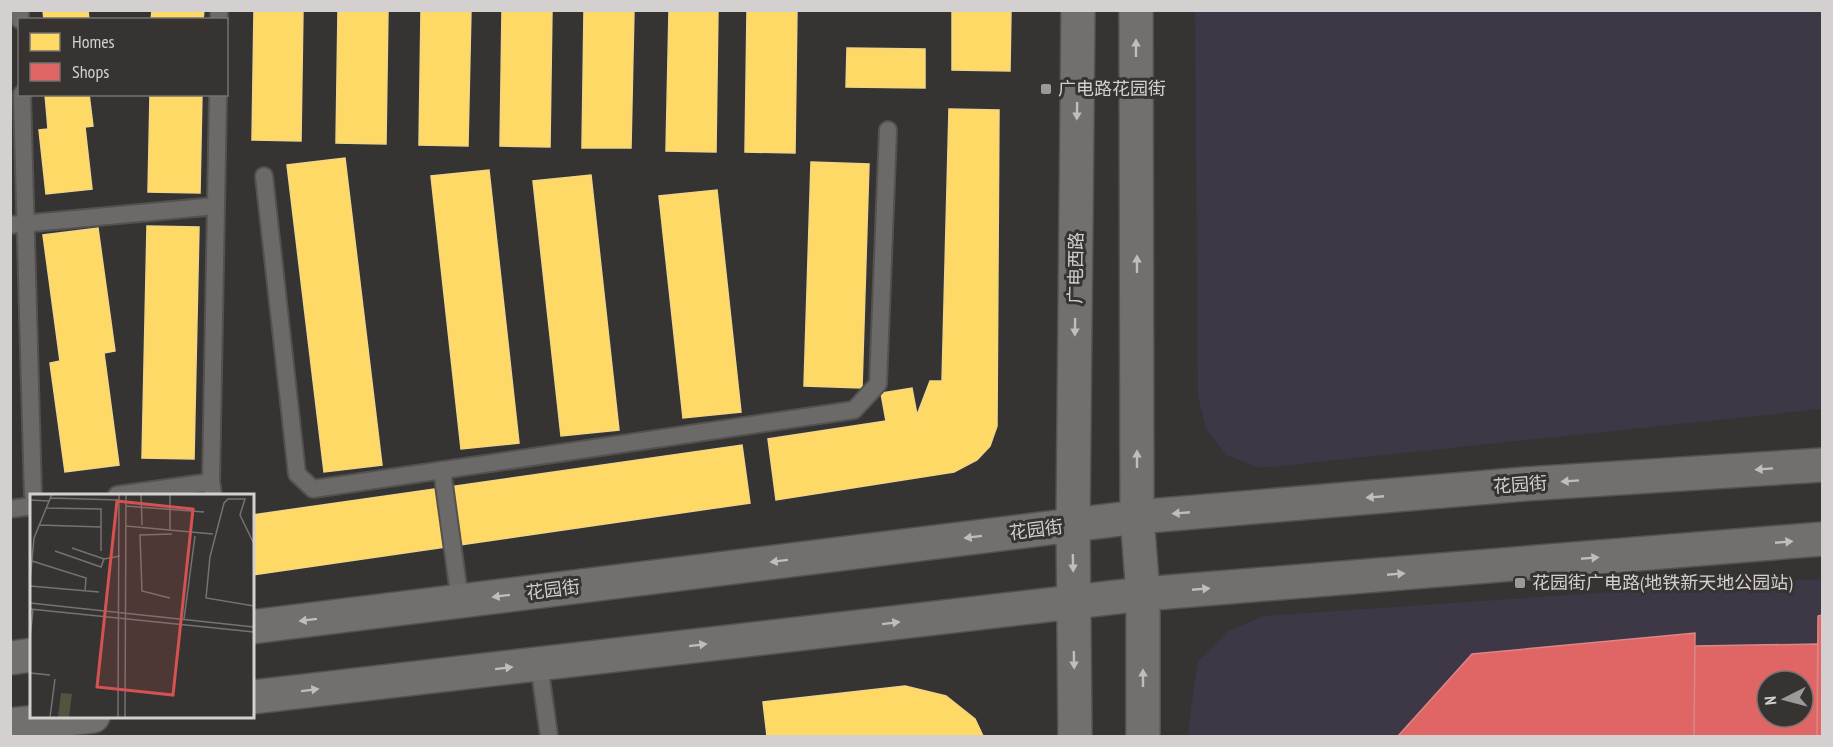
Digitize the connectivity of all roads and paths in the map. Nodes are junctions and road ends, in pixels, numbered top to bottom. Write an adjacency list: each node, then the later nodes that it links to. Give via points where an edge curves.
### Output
1 (1078, 10): 17 (main road, 广电西路, one-way to 17)
2 (1136, 10): 16 (main road, one-way to 2)
3 (22, 96): 8 (lane)
4 (218, 96): 7 (lane)
5 (888, 130): 10 (lane, via 878,384 854,410)
6 (264, 176): 10 (lane, via 297,474 314,489)
7 (216, 206): 8 (lane); 11 (lane)
8 (18, 224): 12 (lane)
9 (1822, 465): 16 (main road, 花园街, one-way to 16, via 1513,485)
10 (442, 470): 20 (lane)
11 (212, 489): 13 (lane)
12 (33, 494)
13 (133, 494)
14 (30, 506): 15 (lane)
15 (10, 509)
16 (1137, 517): 17 (main road, 花园街); 19 (main road)
17 (1073, 525): 20 (main road, 花园街, one-way to 20); 21 (main road, 广电西路, one-way to 21)
18 (1822, 539): 19 (main road, one-way to 18)
19 (1143, 594): 21 (main road); 31 (main road, one-way to 19)
20 (460, 601): 22 (main road, 花园街, one-way to 22)
21 (1073, 602): 25 (main road, one-way to 21); 30 (main road, one-way to 30)
22 (254, 627)
23 (30, 655): 24 (main road)
24 (10, 658)
25 (539, 664): 26 (main road, one-way to 25); 29 (lane)
26 (254, 697)
27 (84, 717): 28 (main road)
28 (10, 725)
29 (549, 736)
30 (1075, 736)
31 (1143, 736)

